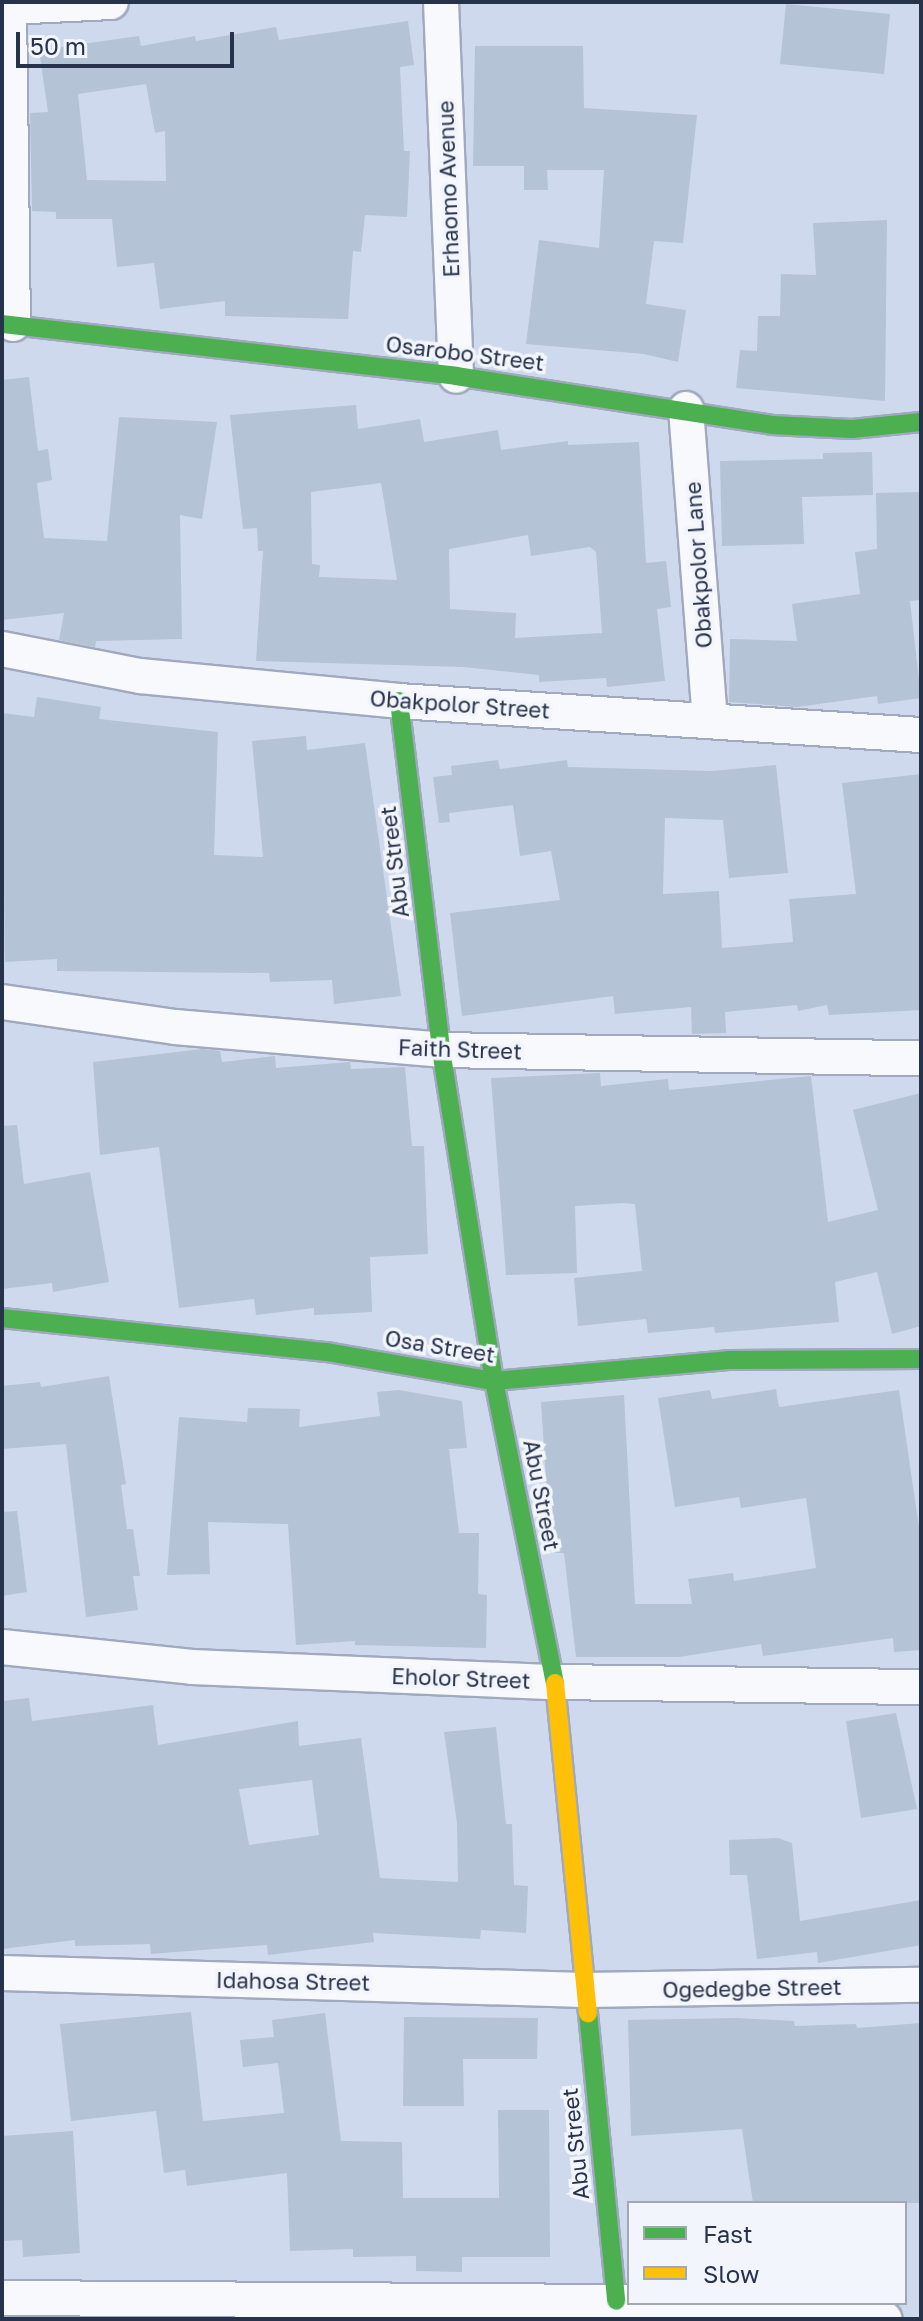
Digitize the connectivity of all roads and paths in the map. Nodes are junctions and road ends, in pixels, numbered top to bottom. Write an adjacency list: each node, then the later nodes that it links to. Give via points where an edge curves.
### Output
1 (111, 2): 3 (street)
2 (441, 2): 5 (street, Erhaomo Avenue)
3 (9, 5): 4 (street)
4 (7, 324): 5 (street, Osarobo Street)
5 (456, 376): 6 (street, Osarobo Street)
6 (686, 409): 7 (street, Osarobo Street, via 772,425 852,429); 10 (street, Obakpolor Lane)
7 (921, 422)
8 (2, 649): 9 (street, Obakpolor Street, via 140,676)
9 (399, 701): 10 (street, Obakpolor Street); 13 (street, Abu Street)
10 (710, 720): 11 (street, Obakpolor Street)
11 (921, 735)
12 (2, 1002): 13 (street, Faith Street, via 175,1027)
13 (441, 1050): 14 (street, Faith Street); 17 (street, Abu Street)
14 (921, 1058)
15 (2, 1318): 17 (street, Osa Street, via 327,1352)
16 (921, 1359): 17 (street, Osa Street, via 728,1360)
17 (494, 1381): 19 (street, Abu Street)
18 (2, 1647): 19 (street, Eholor Street, via 192,1667)
19 (555, 1682): 20 (street, Eholor Street); 23 (street, Abu Street)
20 (921, 1687)
21 (2, 1973): 23 (street, Idahosa Street)
22 (921, 1985): 23 (street, Ogedegbe Street)
23 (584, 1990): 24 (street, Abu Street)
24 (627, 2282)
25 (2, 2298): 28 (street)
26 (627, 2302): 28 (street)
27 (675, 2305): 29 (street)
28 (331, 2310)
29 (884, 2319)

